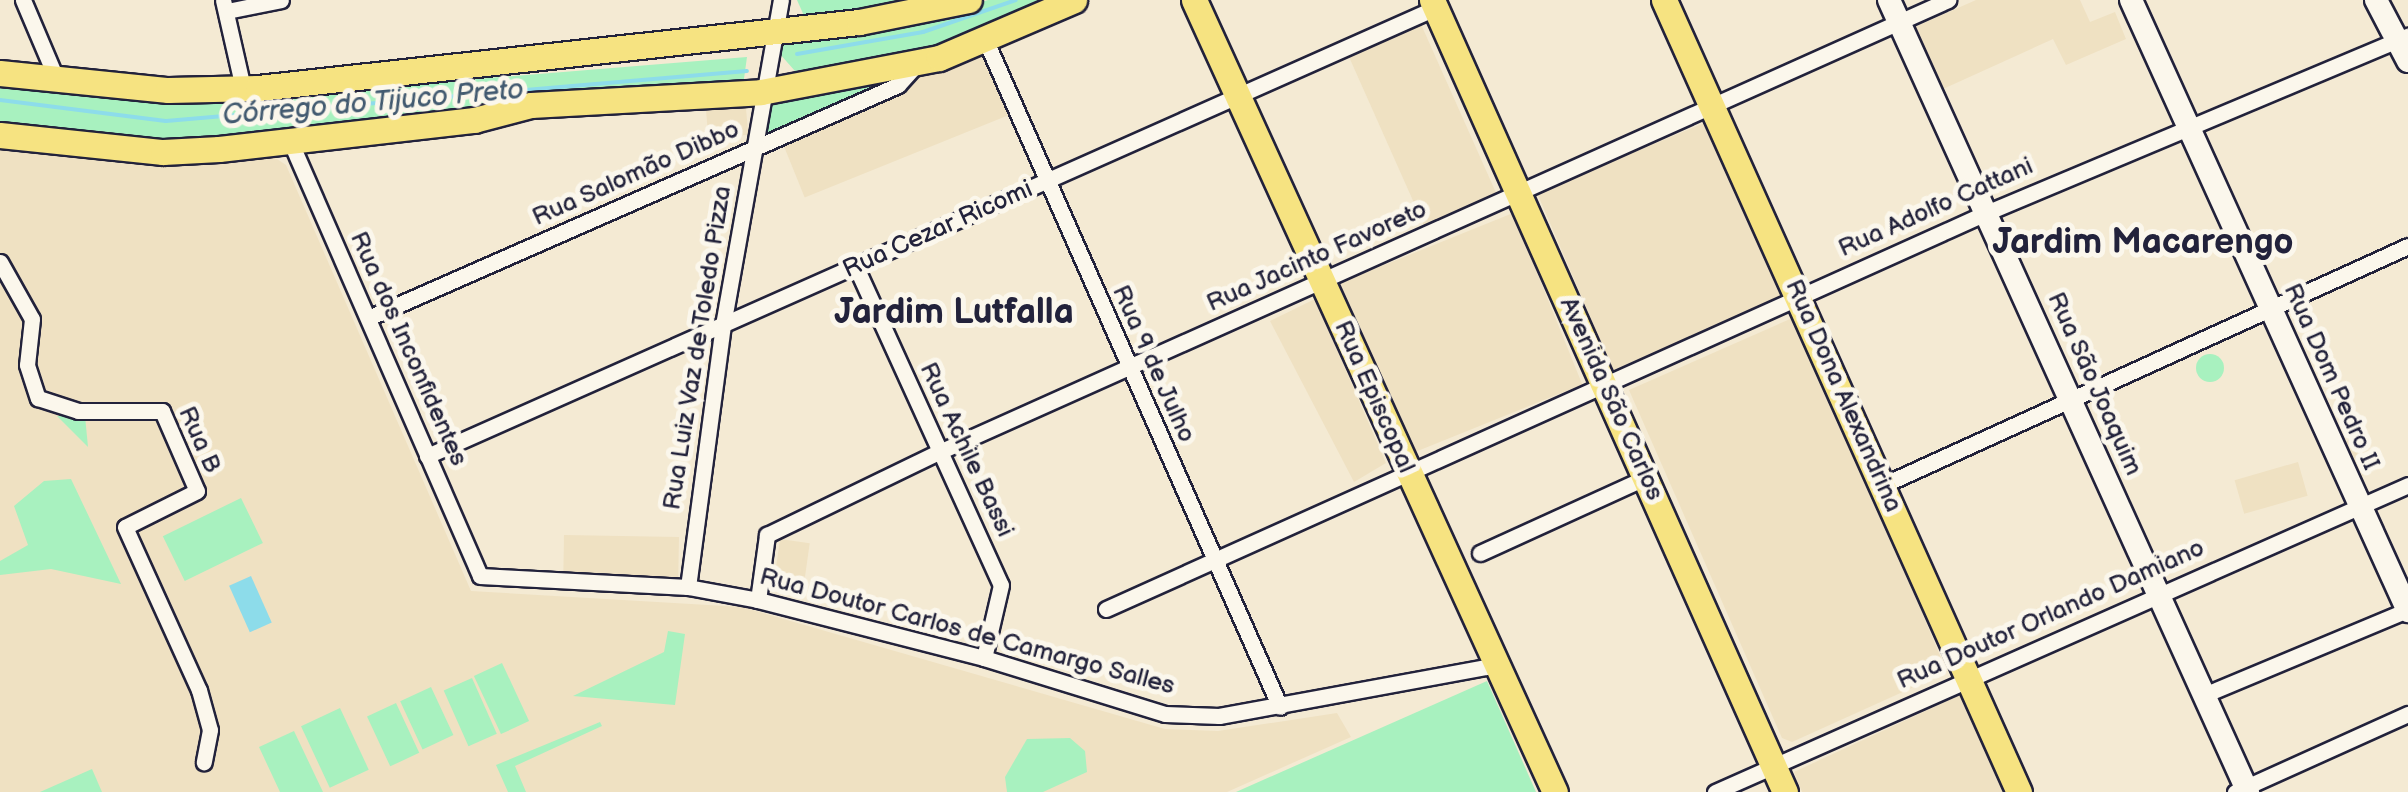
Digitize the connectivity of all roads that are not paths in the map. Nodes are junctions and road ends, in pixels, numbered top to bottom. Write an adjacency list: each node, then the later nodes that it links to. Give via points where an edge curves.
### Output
1 (23, 0): 20 (street)
2 (280, 0): 13 (street)
3 (780, 0): 15 (street, Rua Luiz Vaz de Toledo Pizza)
4 (969, 0): 15 (main road)
5 (1074, 0): 16 (main road)
6 (1194, 0): 23 (main road, Rua Episcopal)
7 (1664, 0): 24 (main road, Rua Dona Alexandrina)
8 (1888, 0): 14 (main road, Rua São Joaquim)
9 (1948, 0): 14 (street, Rua Jacinto Favoreto)
10 (2131, 0): 25 (main road, Rua Dom Pedro II)
11 (2376, 0): 17 (main road)
12 (1433, 2): 23 (street, Rua Cezar Ricomi); 30 (main road, Avenida São Carlos)
13 (225, 6): 21 (street)
14 (1898, 23): 24 (street, Rua Jacinto Favoreto); 31 (main road, Rua São Joaquim)
15 (775, 32): 21 (main road); 22 (street, Rua Luiz Vaz de Toledo Pizza)
16 (986, 39): 18 (main road); 29 (street, Rua 9 de Julho)
17 (2405, 46): 25 (street, Rua Adolfo Cattani)
18 (916, 64): 22 (main road); 28 (street, Rua Salomão Dibbo, via 898,85)
19 (0, 73): 20 (main road)
20 (57, 80): 21 (main road, via 168,90)
21 (242, 88)
22 (760, 92): 27 (main road, via 531,105 474,120); 28 (street, Rua Luiz Vaz de Toledo Pizza)
23 (1239, 95): 29 (street, Rua Cezar Ricomi); 35 (main road, Rua Episcopal)
24 (1713, 105): 30 (street, Rua Jacinto Favoreto); 36 (main road, Rua Dona Alexandrina)
25 (2188, 126): 31 (street, Rua Adolfo Cattani); 37 (main road, Rua Dom Pedro II)
26 (0, 135): 27 (main road, via 163,152)
27 (291, 142): 38 (street, Rua dos Inconfidentes)
28 (754, 149): 38 (street, Rua Salomão Dibbo); 39 (street, Rua Luiz Vaz de Toledo Pizza)
29 (1046, 181): 34 (street, Rua Cezar Ricomi); 40 (street, Rua 9 de Julho)
30 (1518, 193): 35 (street, Rua Jacinto Favoreto); 41 (main road, Avenida São Carlos)
31 (1986, 213): 36 (street, Rua Adolfo Cattani); 42 (main road, Rua São Joaquim)
32 (2408, 246): 37 (street)
33 (0, 262): 64 (street, Rua B, via 32,319 27,365 38,398 78,411 158,408 197,492 126,527 199,690 210,730)
34 (856, 268): 39 (street, Rua Cezar Ricomi); 43 (street, Rua Achile Bassi)
35 (1322, 284): 40 (street, Rua Jacinto Favoreto); 45 (main road, Rua Episcopal)
36 (1798, 295): 41 (street, Rua Adolfo Cattani); 47 (main road, Rua Dona Alexandrina)
37 (2272, 311): 42 (street); 49 (main road, Rua Dom Pedro II)
38 (368, 318): 44 (street, Rua dos Inconfidentes)
39 (722, 326): 44 (street, Rua Cezar Ricomi); 53 (street, Rua Luiz Vaz de Toledo Pizza)
40 (1128, 369): 43 (street, Rua Jacinto Favoreto); 51 (street, Rua 9 de Julho)
41 (1605, 385): 45 (street, Rua Adolfo Cattani); 46 (main road, Avenida São Carlos)
42 (2072, 402): 47 (street); 54 (main road, Rua São Joaquim)
43 (939, 452): 55 (street, Rua Jacinto Favoreto, via 767,536); 58 (street, Rua Achile Bassi, via 1000,585)
44 (427, 456): 52 (street, Rua dos Inconfidentes)
45 (1408, 472): 51 (street, Rua Adolfo Cattani); 59 (main road, Rua Episcopal)
46 (1647, 476): 50 (street); 65 (main road, Avenida São Carlos)
47 (1883, 485): 60 (main road, Rua Dona Alexandrina)
48 (2408, 486): 49 (street, Rua Doutor Orlando Damiano)
49 (2358, 508): 54 (street, Rua Doutor Orlando Damiano); 57 (main road, Rua Dom Pedro II)
50 (1480, 552)
51 (1213, 562): 56 (street, Rua Adolfo Cattani); 62 (street, Rua 9 de Julho)
52 (480, 576): 53 (street, Rua Doutor Carlos de Camargo Salles)
53 (688, 587): 55 (street, Rua Doutor Carlos de Camargo Salles)
54 (2159, 594): 60 (street, Rua Doutor Orlando Damiano); 61 (main road, Rua São Joaquim)
55 (758, 600): 58 (street, Rua Doutor Carlos de Camargo Salles)
56 (1106, 610)
57 (2408, 611): 61 (street)
58 (984, 658): 62 (street, Rua Doutor Carlos de Camargo Salles, via 1166,714 1219,716)
59 (1497, 665): 62 (street, Rua Doutor Carlos de Camargo Salles); 67 (main road, Rua Episcopal)
60 (1967, 679): 65 (street, Rua Doutor Orlando Damiano); 70 (main road, Rua Dona Alexandrina)
61 (2204, 696): 66 (main road, Rua São Joaquim)
62 (1280, 707)
63 (2408, 714): 66 (street)
64 (204, 762)
65 (1774, 766): 68 (street, Rua Doutor Orlando Damiano); 69 (main road, Avenida São Carlos)
66 (2243, 790)
67 (1556, 792)
68 (1715, 792)
69 (1786, 792)
70 (2019, 792)

